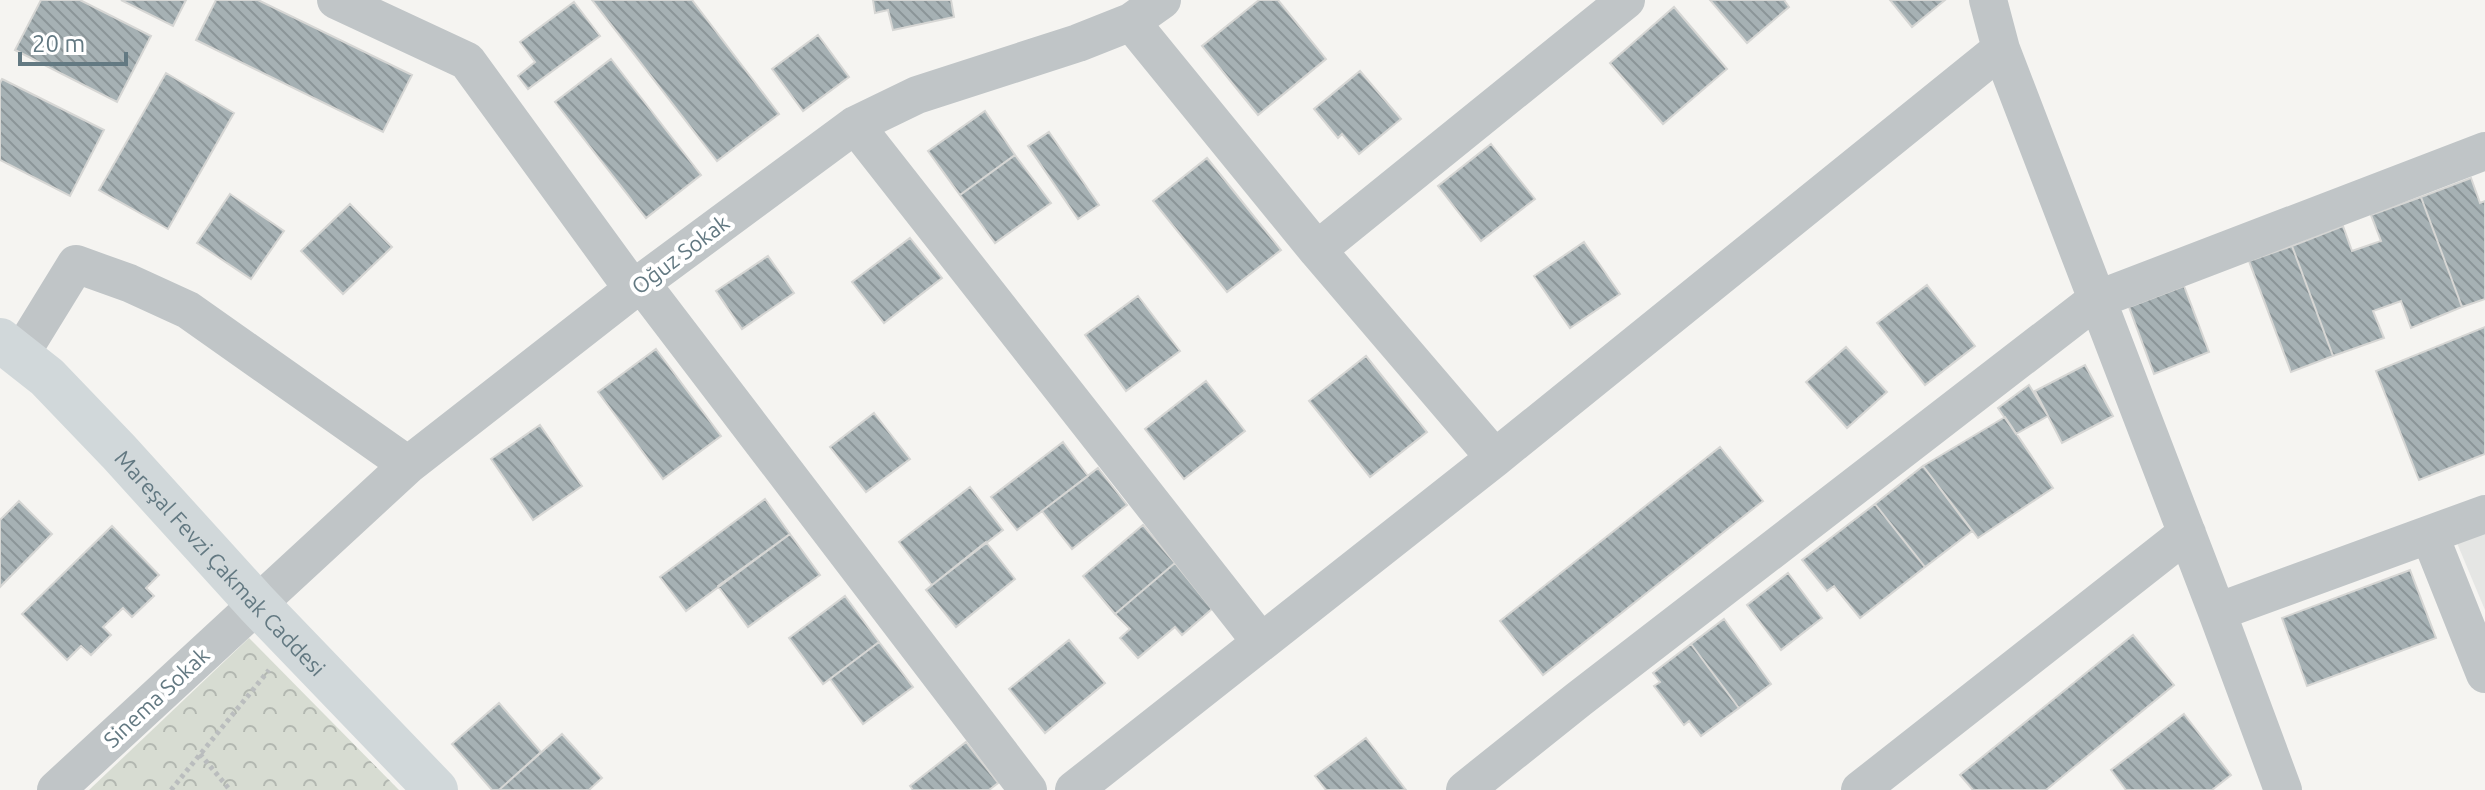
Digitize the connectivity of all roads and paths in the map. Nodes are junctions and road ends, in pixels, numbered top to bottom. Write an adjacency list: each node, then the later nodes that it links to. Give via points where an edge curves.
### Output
1 (336, 0): 10 (street, via 467,61)
2 (1162, 0): 5 (street, Oğuz Sokak)
3 (1626, 0): 9 (street)
4 (1988, 0): 6 (street)
5 (1131, 22): 7 (street, Oğuz Sokak, via 917,95); 9 (street)
6 (2001, 49): 11 (street); 13 (street)
7 (855, 125): 10 (street, Oğuz Sokak); 21 (street)
8 (2485, 151): 11 (street)
9 (1317, 250): 13 (street)
10 (637, 286): 14 (street, Oğuz Sokak); 29 (street)
11 (2096, 300): 16 (street); 31 (street)
12 (10, 347): 14 (street, via 76,264 188,310); 18 (street, Mareşal Fevzi Çakmak Caddesi, via 109,441)
13 (1495, 458): 21 (street)
14 (408, 465): 18 (street, Oğuz Sokak)
15 (2485, 514): 17 (street)
16 (2187, 533): 19 (street); 32 (street)
17 (2430, 536): 19 (street); 22 (street)
18 (257, 604): 20 (street, Mareşal Fevzi Çakmak Caddesi); 25 (street, Sinema Sokak)
19 (2217, 612): 24 (street)
20 (292, 641): 23 (path); 28 (street, Mareşal Fevzi Çakmak Caddesi)
21 (1261, 642): 30 (street)
22 (2485, 674)
23 (200, 754): 26 (path); 27 (path)
24 (2271, 784)
25 (56, 790)
26 (171, 790)
27 (230, 790)
28 (436, 790)
29 (1028, 790)
30 (1074, 790)
31 (1465, 790)
32 (1860, 790)

